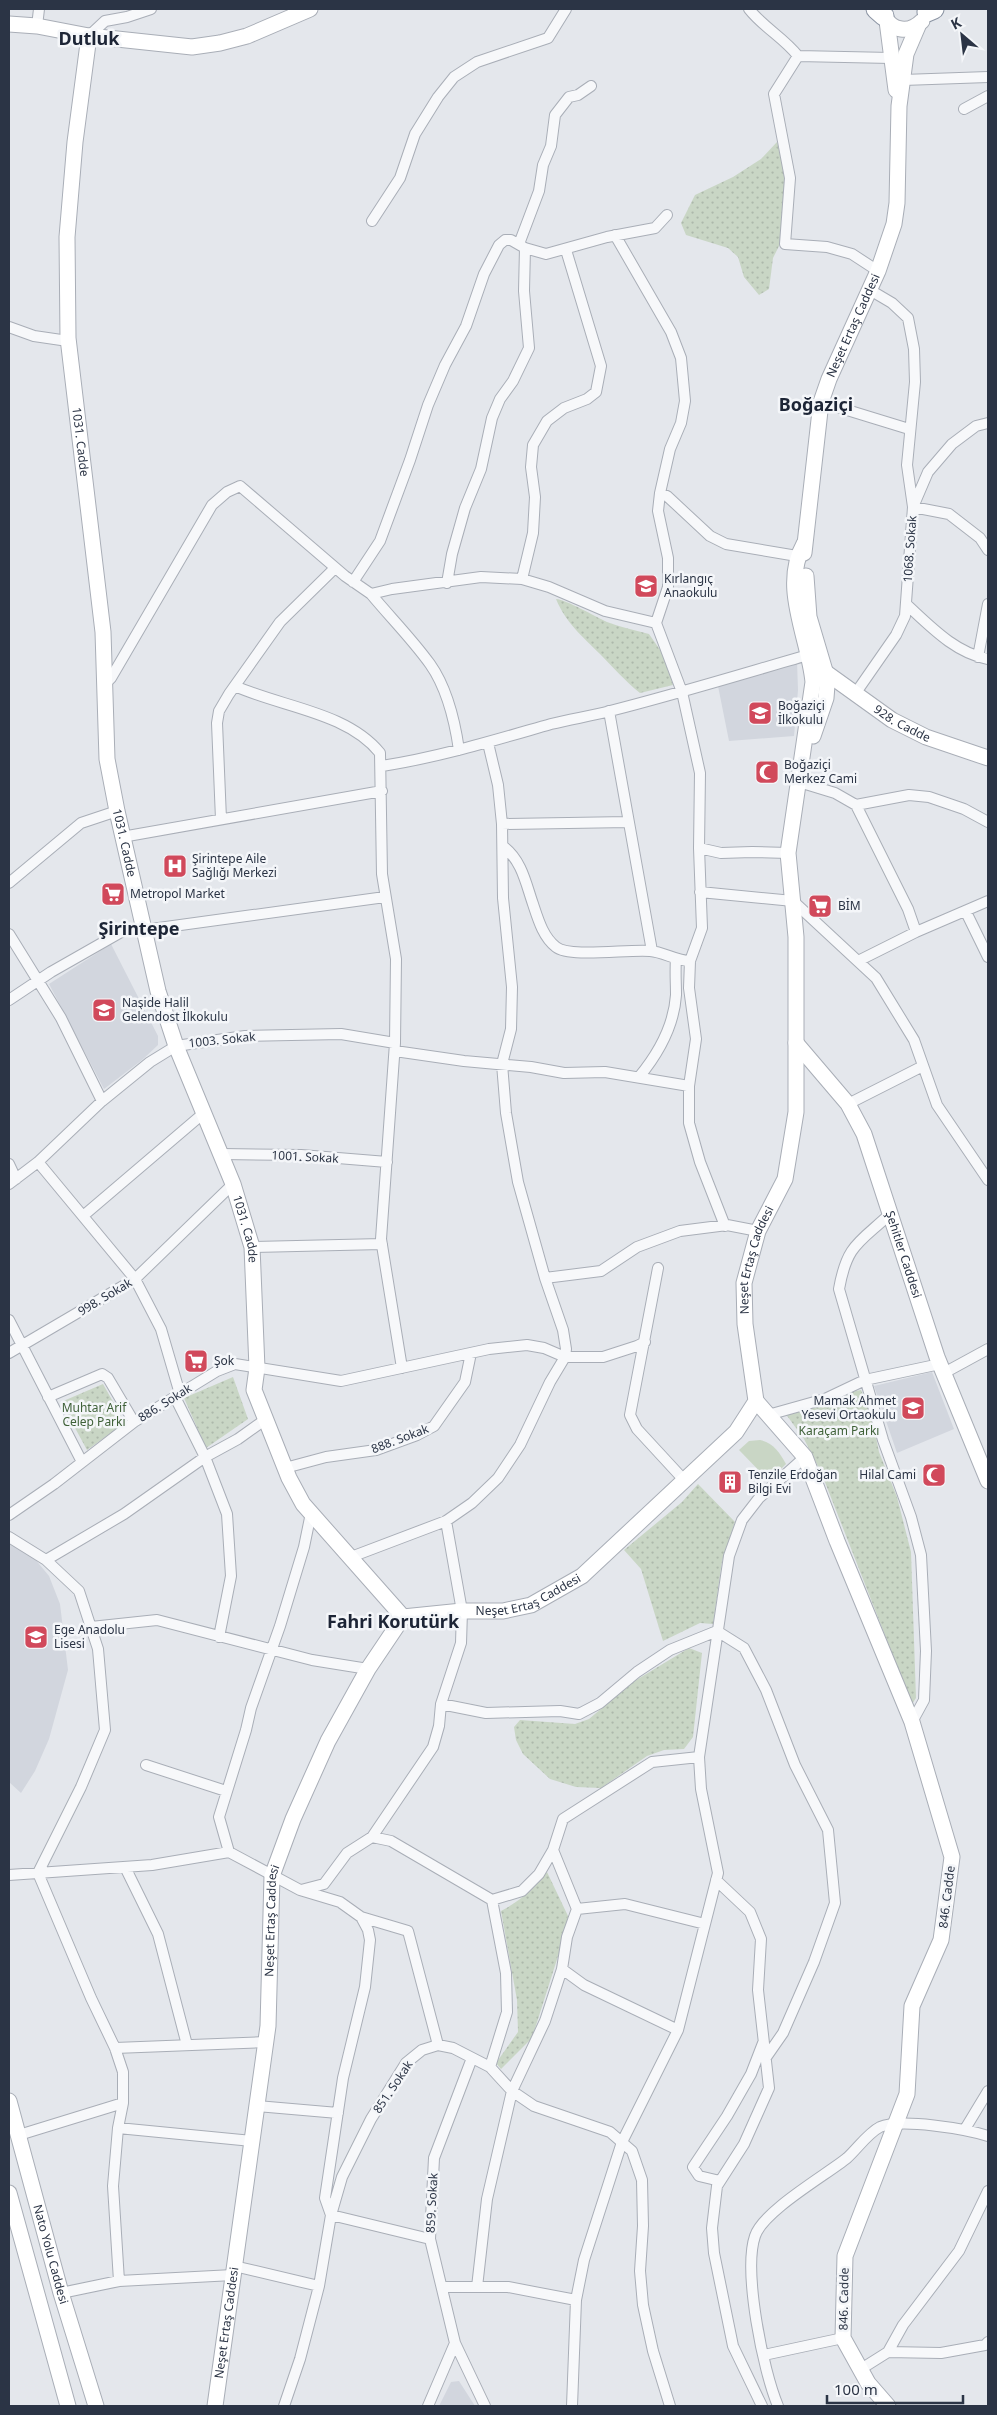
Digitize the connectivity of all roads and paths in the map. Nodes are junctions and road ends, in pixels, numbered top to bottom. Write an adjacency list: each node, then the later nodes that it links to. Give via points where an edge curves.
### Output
1 (39, 9): 9 (street)
2 (151, 9): 10 (street, via 105,21)
3 (310, 9): 10 (street, via 247,36 206,46)
4 (566, 9): 20 (street, via 548,38 477,62 454,77 415,134 400,178)
5 (749, 9): 11 (street)
6 (882, 14): 7 (street, via 898,29 904,30); 12 (street, Neşet Ertaş Caddesi)
7 (927, 14): 14 (street, Neşet Ertaş Caddesi, via 906,54)
8 (9, 24): 9 (street)
9 (37, 26): 10 (street)
10 (88, 36): 27 (street, 1031. Cadde, via 67,237)
11 (798, 56): 12 (street); 24 (street, via 774,94 790,178 786,244 827,247 852,254)
12 (891, 58): 17 (street, Neşet Ertaş Caddesi)
13 (988, 77): 14 (street)
14 (903, 80): 17 (street, Neşet Ertaş Caddesi)
15 (591, 86): 22 (street, via 569,97 555,115 551,146)
16 (988, 96): 18 (street)
17 (899, 106): 24 (street, Neşet Ertaş Caddesi, via 896,210 887,250)
18 (964, 109)
19 (667, 215): 21 (street, via 655,228)
20 (372, 221)
21 (615, 235): 23 (street); 31 (street, via 671,332 682,358 685,401)
22 (522, 246): 23 (street, via 546,254); 37 (street, via 505,240 492,255 466,326 428,405 380,541); 38 (street, via 529,348 492,418 481,469 465,508)
23 (566, 250): 36 (street, via 601,366 596,392 564,408 547,421 533,445 533,533)
24 (878, 271): 25 (street, Neşet Ertaş Caddesi)
25 (870, 290): 28 (street, Neşet Ertaş Caddesi); 30 (street, via 892,303 908,318 914,349)
26 (9, 327): 27 (street, via 34,336)
27 (68, 342): 46 (street, 1031. Cadde, via 103,632)
28 (821, 402): 30 (street); 33 (street, Neşet Ertaş Caddesi)
29 (988, 423): 32 (street, 1068. Sokak, via 976,426 952,444 928,472)
30 (909, 429): 32 (street, via 908,465)
31 (660, 493): 33 (street, via 710,536 726,544); 42 (street, via 658,511 668,558 668,587)
32 (913, 507): 34 (street, via 948,514 980,538); 40 (street, 1068. Sokak)
33 (800, 550): 44 (street, Neşet Ertaş Caddesi, via 796,609); 45 (street, Neşet Ertaş Caddesi, via 809,617)
34 (988, 550)
35 (336, 568): 37 (street); 46 (street, via 240,486 227,492 212,505); 47 (street, via 280,622)
36 (522, 579): 38 (street, via 481,577); 42 (street, via 549,586 605,611)
37 (353, 582): 39 (street)
38 (447, 583): 39 (street)
39 (371, 594): 52 (street, via 430,664 440,681)
40 (906, 604): 43 (street, via 939,634 972,656); 49 (street, 1068. Sokak, via 905,616 896,635)
41 (988, 604): 43 (street)
42 (656, 623): 48 (street)
43 (983, 658)
44 (809, 659): 45 (street, 928. Cadde); 48 (street); 54 (street, Neşet Ertaş Caddesi, via 813,682)
45 (825, 671): 49 (street, 928. Cadde); 54 (street, Neşet Ertaş Caddesi, via 826,698)
46 (105, 684): 59 (street, 1031. Cadde, via 107,759)
47 (235, 686): 55 (street, via 318,714 369,739 380,753); 60 (street, via 219,711)
48 (682, 692): 50 (street); 66 (street, via 700,774)
49 (855, 694): 53 (street, 928. Cadde, via 892,720 926,737)
50 (609, 711): 51 (street); 61 (street)
51 (488, 743): 52 (street); 63 (street, via 498,784)
52 (459, 750): 55 (street)
53 (988, 758)
54 (802, 765): 56 (street, Neşet Ertaş Caddesi)
55 (382, 766): 57 (street)
56 (798, 782): 58 (street, via 835,792); 67 (street, Neşet Ertaş Caddesi)
57 (382, 791): 60 (street); 70 (street, via 381,849)
58 (856, 805): 62 (street, via 909,795 930,797); 75 (street, via 908,909)
59 (117, 811): 64 (street, 1031. Cadde); 68 (street, via 81,823)
60 (221, 819): 64 (street)
61 (628, 822): 63 (street); 77 (street)
62 (988, 822)
63 (502, 824): 65 (street)
64 (122, 837): 74 (street, 1031. Cadde)
65 (504, 847): 77 (street, via 514,854 538,919 556,947 573,954); 87 (street, via 504,898 512,987 511,1029)
66 (700, 848): 67 (street, via 721,853); 69 (street)
67 (788, 853): 71 (street, Neşet Ertaş Caddesi)
68 (9, 883)
69 (700, 892): 71 (street); 80 (street, via 702,928)
70 (385, 897): 74 (street); 86 (street, via 396,959)
71 (793, 901): 81 (street); 84 (street, Neşet Ertaş Caddesi)
72 (988, 901): 73 (street)
73 (966, 912): 75 (street); 78 (street)
74 (144, 930): 82 (street, via 123,931); 85 (street, 1031. Cadde, via 158,991)
75 (916, 932): 81 (street)
76 (9, 934): 82 (street)
77 (652, 951): 79 (street)
78 (988, 957)
79 (676, 959): 80 (street); 89 (street, via 676,996 671,1019 654,1058)
80 (690, 961): 90 (street, via 689,988 696,1039)
81 (858, 961): 88 (street, via 876,978 914,1040)
82 (37, 981): 83 (street); 91 (street, via 61,1018)
83 (9, 1000)
84 (796, 1043): 92 (street, Şehitler Caddesi); 104 (street, Neşet Ertaş Caddesi, via 796,1112 785,1179)
85 (176, 1046): 86 (street, 1003. Sokak, via 244,1036 341,1034); 91 (street, 1003. Sokak, via 150,1062); 93 (street, 1031. Cadde)
86 (395, 1047): 87 (street, 1003. Sokak); 96 (street)
87 (502, 1064): 89 (street, 1003. Sokak, via 564,1073 605,1072); 108 (street, via 511,1148)
88 (923, 1066): 92 (street); 98 (street, via 937,1105)
89 (639, 1077): 90 (street, 1003. Sokak)
90 (689, 1086): 103 (street, via 689,1123)
91 (102, 1101): 95 (street, 1003. Sokak)
92 (848, 1104): 101 (street, Şehitler Caddesi, via 864,1134)
93 (205, 1112): 94 (street, 1031. Cadde); 102 (street)
94 (222, 1154): 96 (street, 1001. Sokak, via 301,1155); 100 (street, 1031. Cadde)
95 (38, 1162): 99 (street, 1003. Sokak); 102 (street)
96 (387, 1162): 105 (street)
97 (9, 1164): 99 (street)
98 (988, 1180)
99 (12, 1181)
100 (233, 1184): 106 (street, 1031. Cadde); 109 (street, 998. Sokak)
101 (890, 1214): 119 (street, Şehitler Caddesi); 120 (street, via 856,1242 844,1265 839,1290)
102 (83, 1216): 109 (street)
103 (725, 1226): 104 (street); 108 (street, via 680,1231 637,1247 601,1271)
104 (758, 1231): 123 (street, Neşet Ertaş Caddesi, via 744,1282 745,1324)
105 (382, 1244): 106 (street); 118 (street)
106 (252, 1248): 117 (street, 1031. Cadde)
107 (658, 1268): 111 (street)
108 (545, 1278): 116 (street, via 563,1330)
109 (134, 1279): 112 (street, 998. Sokak); 121 (street, via 161,1329)
110 (9, 1320): 112 (street)
111 (645, 1342): 116 (street, via 603,1357); 132 (street, via 630,1415 637,1429)
112 (22, 1346): 114 (street, 998. Sokak); 122 (street)
113 (988, 1349): 119 (street)
114 (9, 1353)
115 (471, 1353): 116 (street, 886. Sokak, via 527,1345); 118 (street, 886. Sokak); 130 (street, 888. Sokak, via 465,1382 434,1426 376,1450 326,1457)
116 (565, 1357): 135 (street, via 520,1445 498,1478 472,1504)
117 (257, 1368): 118 (street, 886. Sokak, via 341,1381); 121 (street, 886. Sokak, via 235,1364); 125 (street, 1031. Cadde, via 254,1390)
118 (402, 1368)
119 (942, 1368): 120 (street); 131 (street, Şehitler Caddesi)
120 (865, 1380): 124 (street, via 825,1399); 147 (street, via 912,1517 921,1555 926,1651 924,1700)
121 (178, 1395): 126 (street, 886. Sokak); 127 (street)
122 (48, 1397): 126 (street, via 102,1374 108,1378); 129 (street)
123 (756, 1401): 124 (street, 846. Cadde); 132 (street, Neşet Ertaş Caddesi, via 736,1432)
124 (768, 1415): 128 (street, 846. Cadde)
125 (266, 1419): 127 (street); 130 (street, 1031. Cadde)
126 (134, 1422): 129 (street, 886. Sokak)
127 (205, 1457): 138 (street, via 124,1514); 143 (street, via 227,1514 231,1576)
128 (805, 1457): 142 (street, via 772,1485 742,1520 729,1556); 147 (street, 846. Cadde)
129 (82, 1462): 134 (street, 886. Sokak)
130 (285, 1468): 133 (street, 1031. Cadde)
131 (987, 1477)
132 (684, 1480): 139 (street, Neşet Ertaş Caddesi, via 582,1576 531,1605 503,1611)
133 (311, 1513): 137 (street, 1031. Cadde); 144 (street, via 304,1547)
134 (9, 1515)
135 (446, 1521): 137 (street); 139 (street)
136 (9, 1536): 138 (street)
137 (351, 1558): 140 (street, 1031. Cadde)
138 (46, 1560): 141 (street, via 79,1591)
139 (462, 1611): 140 (street, Neşet Ertaş Caddesi); 146 (street, via 461,1643)
140 (403, 1617): 145 (street, Neşet Ertaş Caddesi)
141 (91, 1628): 143 (street, via 158,1620); 155 (street, via 98,1649 106,1730)
142 (717, 1631): 146 (street, via 670,1650 600,1703 579,1714 560,1711 486,1713); 148 (street); 171 (street, via 744,1648 766,1690 795,1765 828,1830 835,1903 783,2033)
143 (218, 1636): 144 (street)
144 (272, 1650): 145 (street); 150 (street)
145 (368, 1669): 157 (street, Neşet Ertaş Caddesi, via 328,1741)
146 (441, 1704): 151 (street, via 433,1747)
147 (912, 1722): 180 (street, 846. Cadde, via 952,1857 941,1940 912,2006 907,2094)
148 (699, 1756): 152 (street, via 652,1762 562,1819); 158 (street, via 701,1789 718,1873)
149 (146, 1765): 150 (street)
150 (226, 1791): 153 (street, via 218,1817)
151 (372, 1836): 159 (street, via 347,1853 324,1884); 160 (street, via 391,1841)
152 (553, 1850): 160 (street, via 539,1874 522,1891); 161 (street)
153 (229, 1852): 154 (street); 157 (street)
154 (126, 1867): 155 (street); 168 (street, via 158,1934)
155 (38, 1873): 156 (street); 170 (street)
156 (9, 1875)
157 (272, 1876): 159 (street); 166 (street, Neşet Ertaş Caddesi)
158 (716, 1880): 163 (street); 167 (street, via 750,1912 760,1939 758,1990)
159 (300, 1890): 162 (street, via 340,1902)
160 (492, 1900): 173 (street, via 506,1973 507,2012)
161 (577, 1909): 163 (street, via 626,1904); 164 (street, via 567,1937)
162 (361, 1917): 169 (street, via 408,1930); 179 (street, via 370,1940 365,1987)
163 (705, 1924): 165 (street)
164 (562, 1969): 165 (street, via 584,1985); 175 (street, via 545,2021)
165 (678, 2030): 186 (street)
166 (266, 2042): 168 (street); 178 (street, Neşet Ertaş Caddesi)
167 (763, 2044): 171 (street); 187 (street, via 751,2074 694,2167 699,2179)
168 (188, 2045): 170 (street)
169 (438, 2045): 172 (street); 190 (street, 851. Sokak, via 422,2050 406,2062 342,2177)
170 (115, 2048): 177 (street, via 123,2072)
171 (767, 2056): 187 (street, via 769,2088 744,2144)
172 (472, 2058): 173 (street); 191 (street, 859. Sokak, via 434,2158)
173 (490, 2067): 175 (street)
174 (988, 2091): 182 (street)
175 (512, 2092): 186 (street, via 534,2106 610,2132); 196 (street, via 487,2199)
176 (9, 2101): 183 (street, Nato Yolu Caddesi)
177 (123, 2103): 181 (street); 183 (street)
178 (257, 2106): 179 (street); 185 (street, Neşet Ertaş Caddesi)
179 (338, 2113): 190 (street, via 325,2198)
180 (896, 2124): 182 (street); 199 (street, 846. Cadde, via 845,2256); 203 (street, via 880,2128 845,2159 788,2200 755,2234 750,2269)
181 (118, 2128): 185 (street); 193 (street, via 113,2186)
182 (965, 2129): 184 (street)
183 (19, 2135): 197 (street, Nato Yolu Caddesi)
184 (988, 2136)
185 (252, 2141): 192 (street, Neşet Ertaş Caddesi)
186 (622, 2142): 198 (street, via 584,2260); 212 (street, via 632,2151 642,2180 640,2271 643,2305)
187 (720, 2181): 213 (street, via 712,2228 714,2253 733,2346)
188 (988, 2191): 202 (street, via 959,2251)
189 (9, 2194): 205 (street)
190 (331, 2215): 191 (street); 194 (street, 851. Sokak)
191 (430, 2239): 195 (street, 859. Sokak)
192 (234, 2270): 193 (street); 194 (street); 207 (street, Neşet Ertaş Caddesi)
193 (119, 2281): 197 (street)
194 (319, 2286): 208 (street, 851. Sokak)
195 (442, 2287): 196 (street); 200 (street, 859. Sokak)
196 (477, 2287): 198 (street, via 508,2287)
197 (61, 2293): 206 (street, Nato Yolu Caddesi)
198 (576, 2300): 211 (street)
199 (843, 2338): 203 (street); 204 (street, 846. Cadde)
200 (455, 2343): 209 (street); 210 (street, 859. Sokak)
201 (987, 2345): 202 (street, via 941,2353)
202 (888, 2352): 204 (street)
203 (764, 2356): 214 (street)
204 (861, 2370): 215 (street, 846. Cadde)
205 (68, 2406)
206 (96, 2406)
207 (215, 2406)
208 (284, 2406)
209 (428, 2406)
210 (485, 2406)
211 (572, 2406)
212 (670, 2406)
213 (762, 2406)
214 (778, 2406)
215 (888, 2406)

